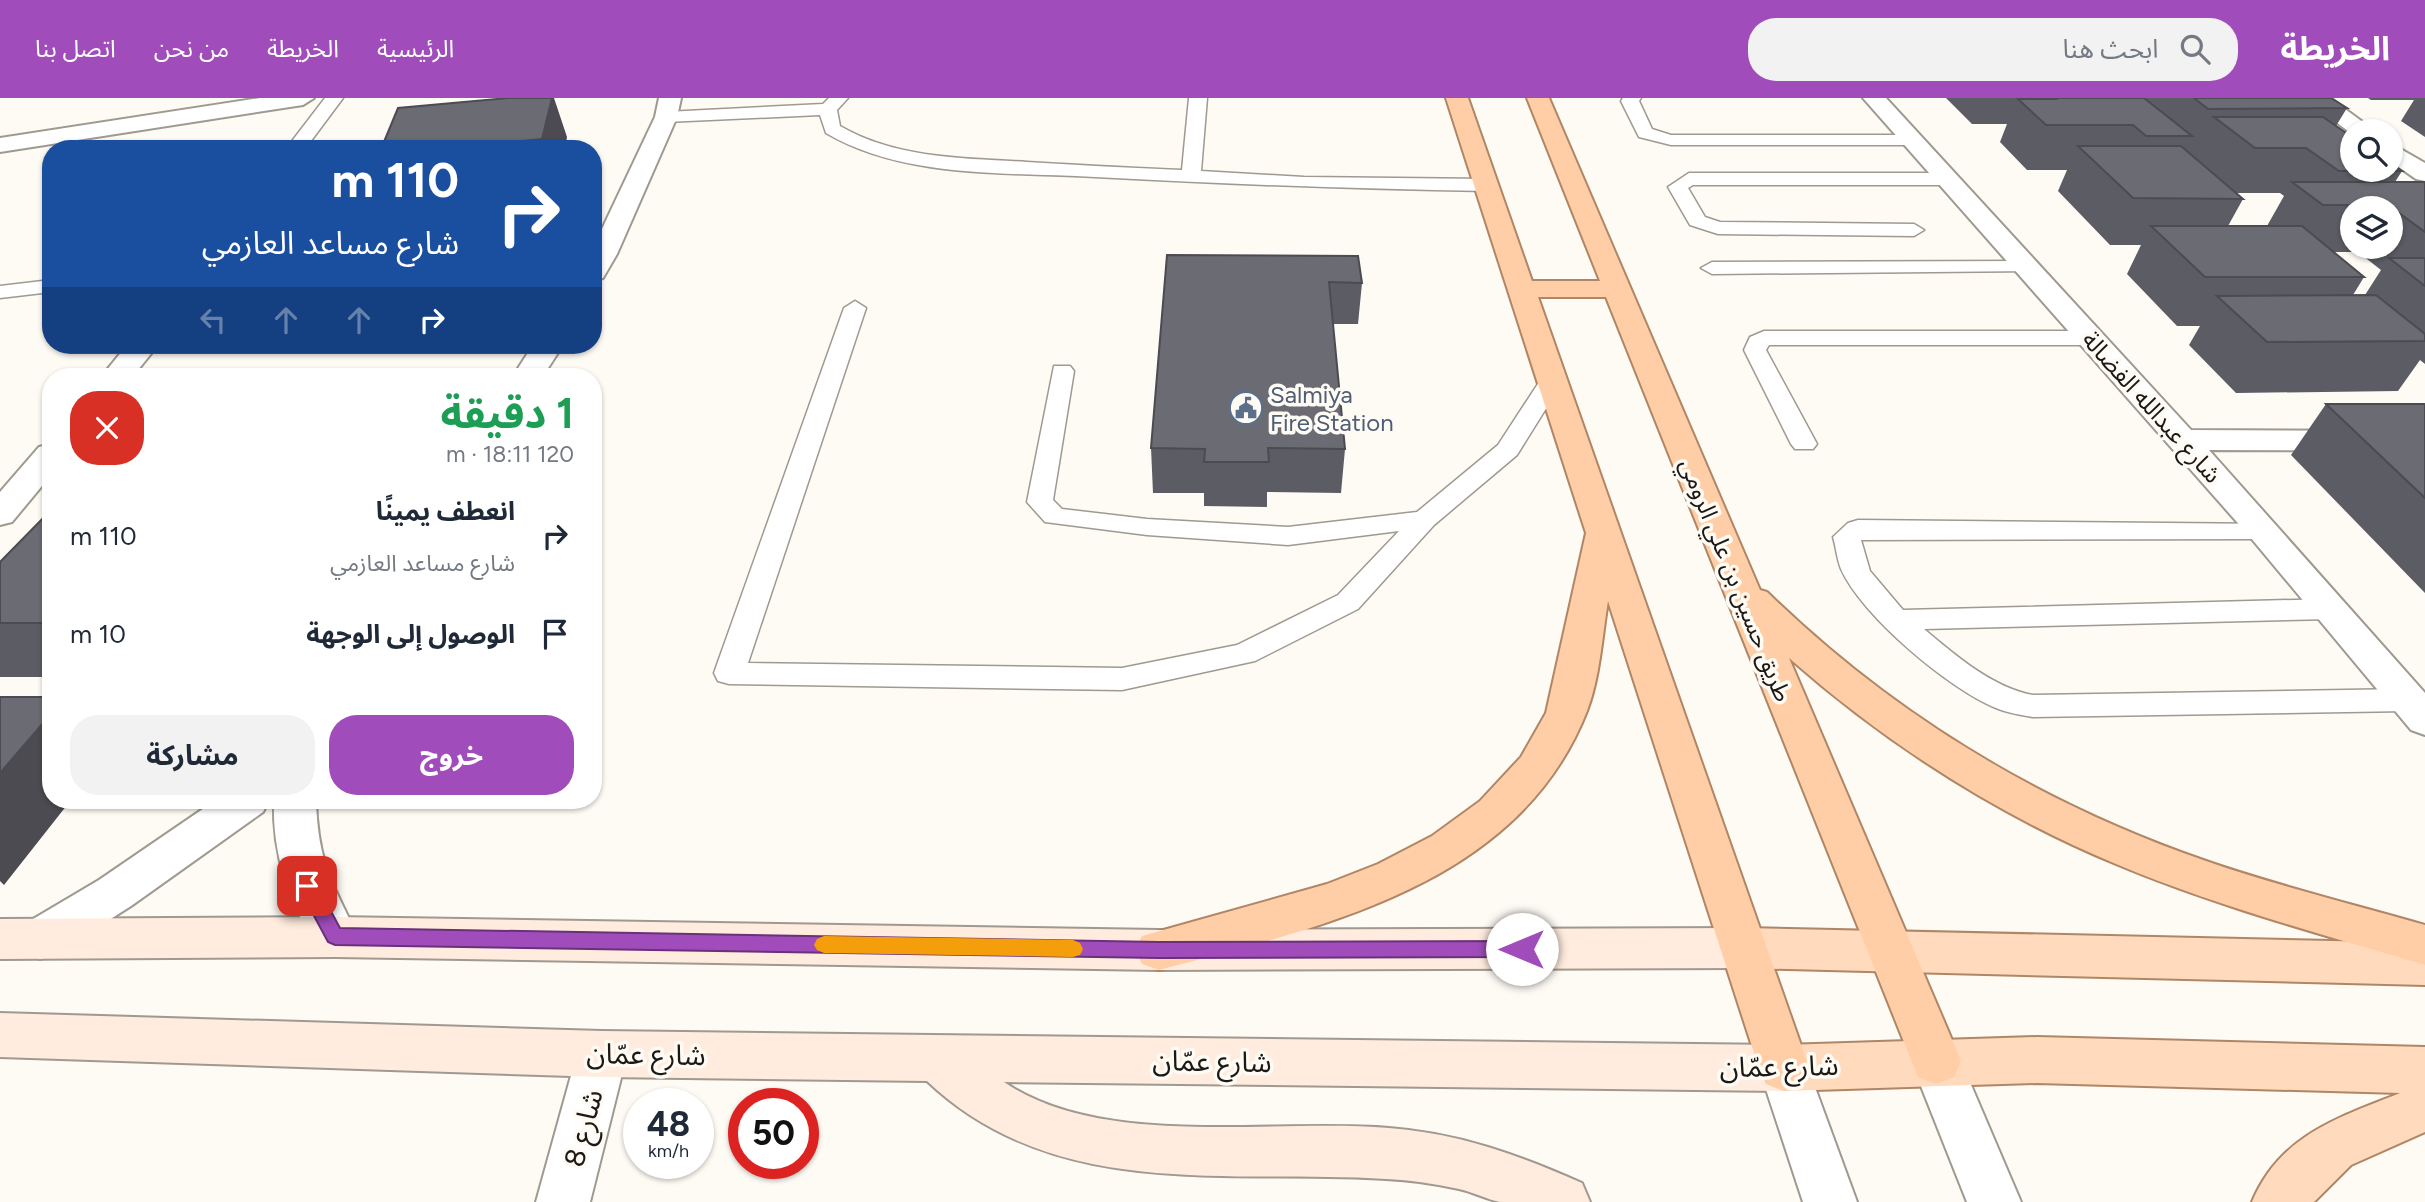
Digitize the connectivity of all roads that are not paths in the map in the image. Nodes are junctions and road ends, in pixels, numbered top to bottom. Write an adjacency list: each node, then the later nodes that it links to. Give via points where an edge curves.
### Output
1 (303, 98): 14 (street)
2 (334, 98): 12 (lane)
3 (1198, 98): 17 (lane)
4 (1457, 98): 19 (highway)
5 (1538, 98): 26 (highway, طريق حسين بن علي الرومي)
6 (1632, 98): 13 (lane, via 1645,133 1671,140)
7 (1874, 98): 13 (street, شارع عبدالله الفضالة)
8 (2315, 98): 11 (street)
9 (834, 103): 10 (lane); 17 (lane, via 832,129 858,145 895,156)
10 (668, 107): 21 (street)
11 (2346, 119)
12 (302, 140)
13 (1911, 140): 18 (street, شارع عبدالله الفضالة)
14 (0, 145)
15 (2403, 159): 16 (street)
16 (2425, 174)
17 (1191, 176): 19 (lane, via 1393,186)
18 (1945, 179): 20 (lane, via 1689,179 1678,187 1697,221 1718,228); 22 (street, شارع عبدالله الفضالة)
19 (1488, 185): 25 (highway)
20 (1914, 230)
21 (602, 252)
22 (2027, 267): 23 (lane); 29 (street, شارع عبدالله الفضالة)
23 (1712, 268)
24 (42, 287): 27 (lane)
25 (1523, 289): 26 (highway); 33 (highway)
26 (1616, 289): 42 (highway, طريق حسين بن علي الرومي)
27 (0, 292)
28 (855, 308): 39 (lane, via 729,673 1122,679 1244,654 1348,602)
29 (2090, 338): 34 (street, شارع عبدالله الفضالة); 36 (lane, via 1764,338 1755,350)
30 (135, 354): 31 (street)
31 (124, 368)
32 (1062, 372): 39 (lane, via 1040,502 1054,516 1288,536)
33 (1553, 378): 39 (lane, via 1508,450); 40 (highway)
34 (2183, 440): 35 (street); 41 (street, شارع عبدالله الفضالة)
35 (2425, 441)
36 (1804, 444)
37 (42, 465): 38 (street)
38 (0, 514)
39 (1424, 519)
40 (1604, 529): 51 (highway); 52 (highway, via 1577,679 1566,713 1532,771 1508,799 1445,850 1365,891)
41 (2263, 530): 43 (street, شارع عبدالله الفضالة); 44 (lane, via 1858,529 1847,537 1856,572)
42 (1738, 584): 50 (highway, via 1788,639 1843,685 2016,796 2190,874); 53 (highway, طريق حسين بن علي الرومي)
43 (2331, 609): 44 (lane); 45 (street, شارع عبدالله الفضالة)
44 (1894, 620): 45 (lane, via 2001,698 2033,706)
45 (2416, 710)
46 (235, 809): 49 (street, via 116,893)
47 (295, 809): 48 (street, via 300,868)
48 (335, 937): 49 (main road); 52 (main road)
49 (20, 939)
50 (2425, 945)
51 (1745, 948): 52 (main road); 53 (main road); 59 (highway)
52 (1159, 950)
53 (1889, 951): 54 (main road); 58 (highway, طريق حسين بن علي الرومي)
54 (2425, 964)
55 (0, 1035): 56 (main road, شارع عمّان)
56 (602, 1054): 57 (main road, شارع عمّان); 62 (street, شارع 8)
57 (937, 1057): 59 (main road, شارع عمّان); 63 (main road, via 970,1089 1011,1115 1108,1145 1368,1152 1443,1160 1517,1181)
58 (1936, 1061): 59 (main road, شارع عمّان); 60 (main road, شارع عمّان); 65 (street)
59 (1784, 1068): 64 (street)
60 (2425, 1070)
61 (2425, 1107): 66 (main road, via 2332,1147 2302,1173)
62 (563, 1202)
63 (1563, 1202)
64 (1830, 1202)
65 (1994, 1202)
66 (2279, 1202)

